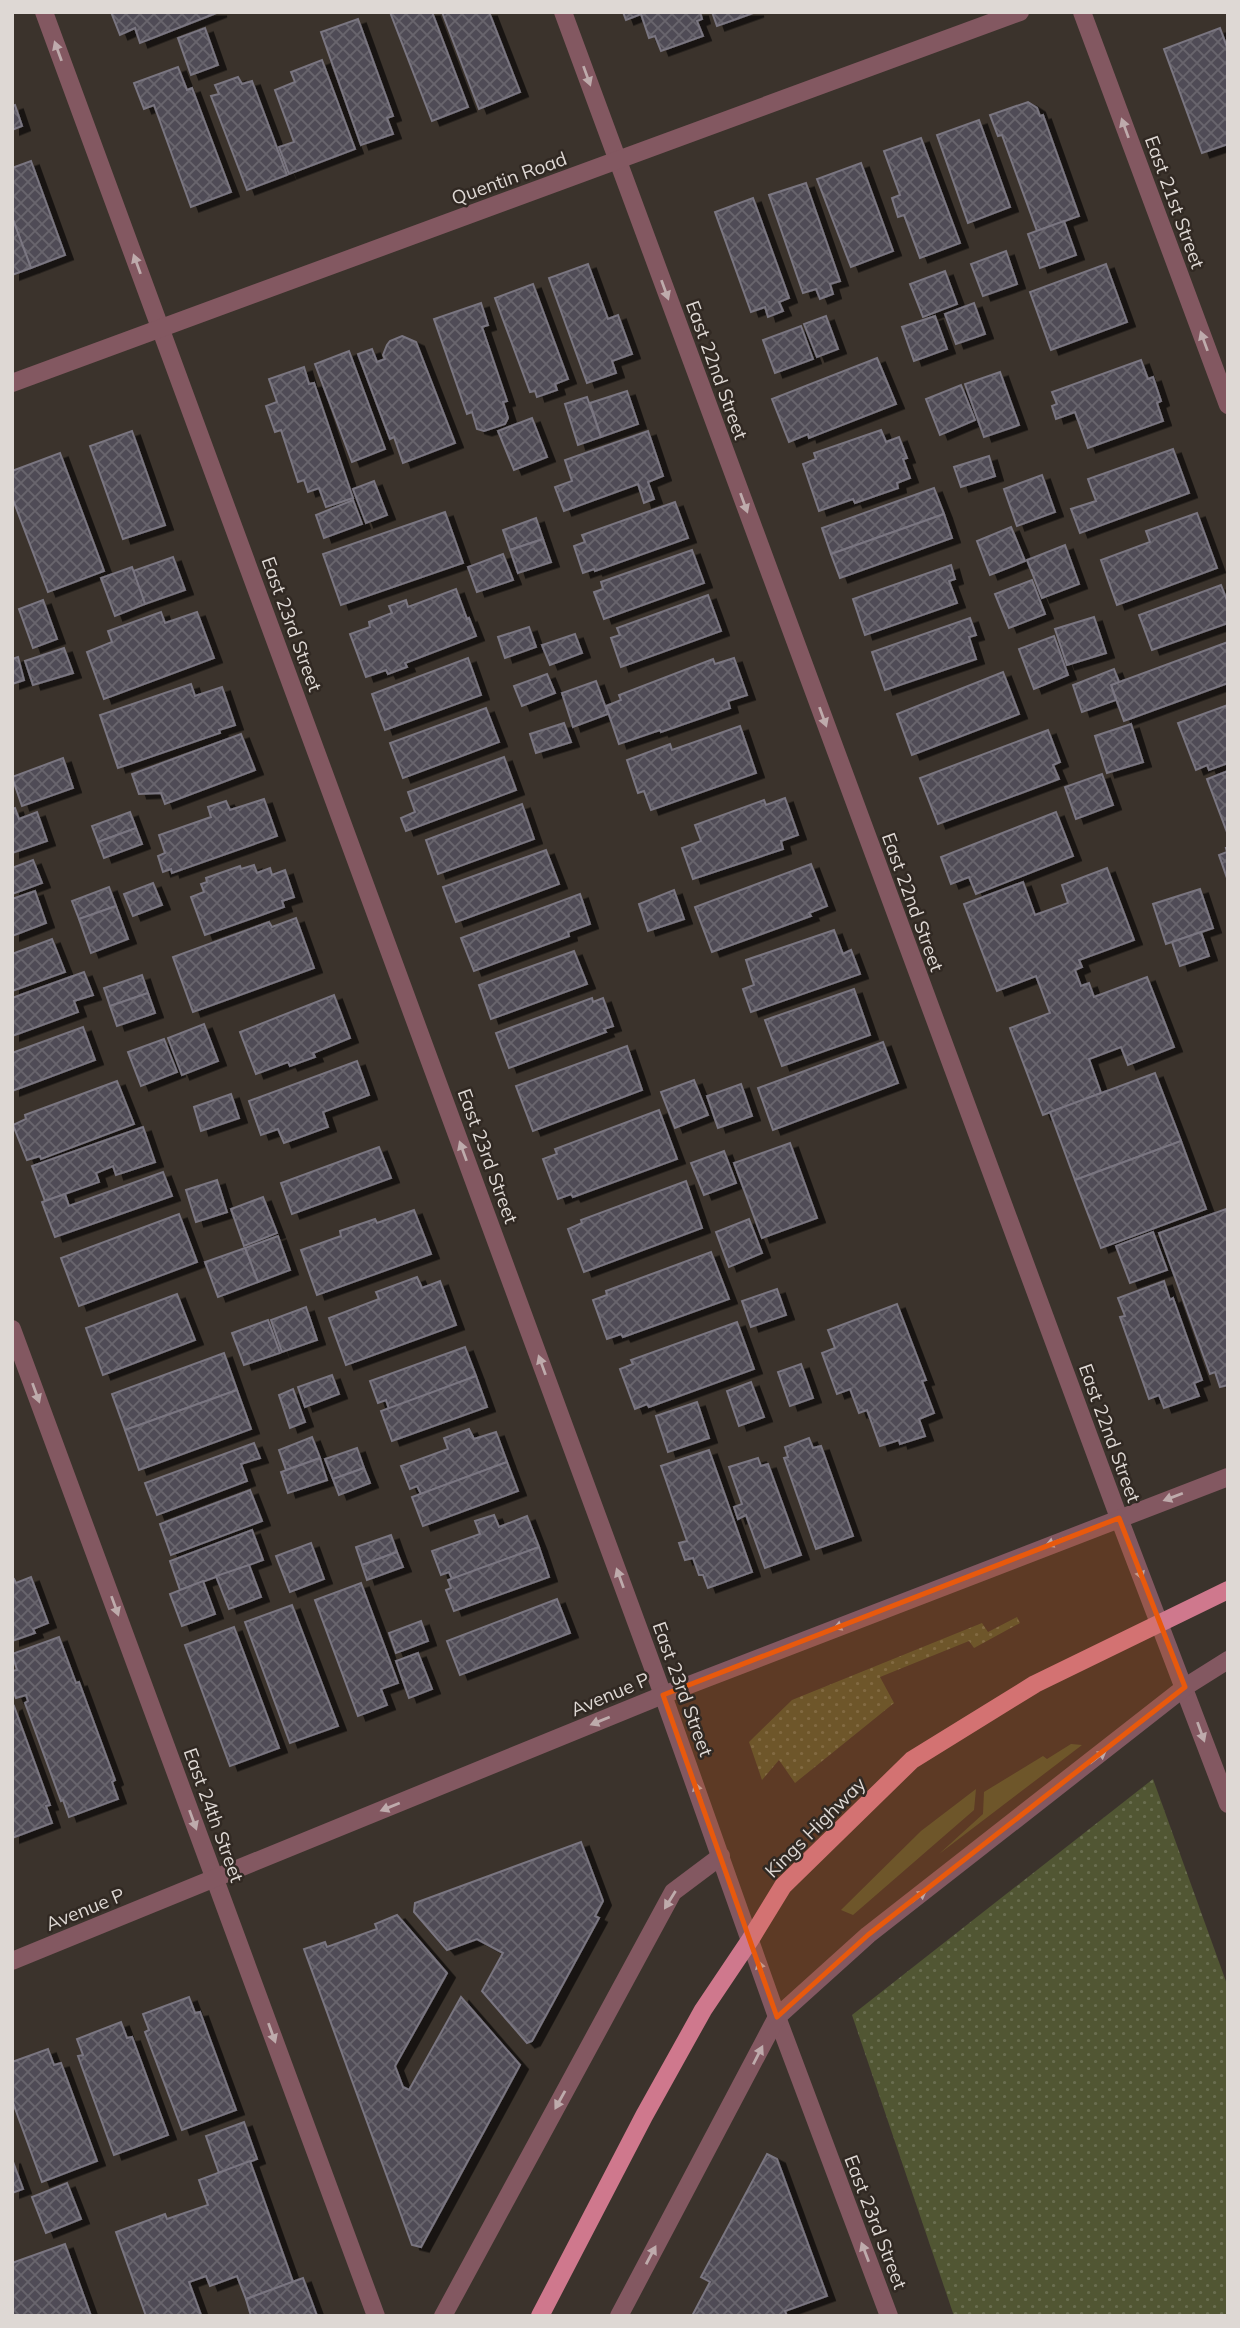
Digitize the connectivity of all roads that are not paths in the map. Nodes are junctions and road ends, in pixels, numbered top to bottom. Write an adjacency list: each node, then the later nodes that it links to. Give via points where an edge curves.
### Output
1 (44, 12): 6 (street, East 23rd Street, one-way to 1)
2 (563, 12): 5 (street, East 22nd Street, one-way to 5)
3 (1020, 12): 5 (street, Quentin Road)
4 (1083, 12): 8 (street, East 21st Street, one-way to 4)
5 (617, 160): 6 (street, Quentin Road); 11 (street, East 22nd Street, one-way to 11)
6 (161, 328): 7 (street, Quentin Road); 16 (street, East 23rd Street, one-way to 6)
7 (12, 383)
8 (1228, 405)
9 (12, 1329): 19 (street, East 24th Street, one-way to 19)
10 (1228, 1477): 11 (street, Avenue P, one-way to 11)
11 (1119, 1518): 13 (street, East 22nd Street, one-way to 13); 16 (street, Avenue P, one-way to 16)
12 (1228, 1590): 13 (main road, Kings Highway)
13 (1159, 1622): 15 (street, East 22nd Street); 20 (main road, Kings Highway, via 1035,1684 912,1760 783,1886)
14 (1228, 1660): 15 (street)
15 (1185, 1687): 17 (street, East 22nd Street, one-way to 17); 22 (street, one-way to 15, via 868,1935)
16 (663, 1695): 18 (street, East 23rd Street, one-way to 16); 19 (street, Avenue P, one-way to 19)
17 (1228, 1804)
18 (721, 1856): 20 (street, East 23rd Street); 24 (street, one-way to 24, via 673,1892)
19 (215, 1879): 21 (street, Avenue P); 23 (street, East 24th Street, one-way to 23)
20 (750, 1940): 22 (street, East 23rd Street, one-way to 20); 25 (main road, Kings Highway, via 644,2116)
21 (12, 1961)
22 (777, 2017): 26 (street, one-way to 22); 27 (street, East 23rd Street, one-way to 22)
23 (376, 2316)
24 (443, 2316)
25 (540, 2316)
26 (619, 2316)
27 (889, 2316)

